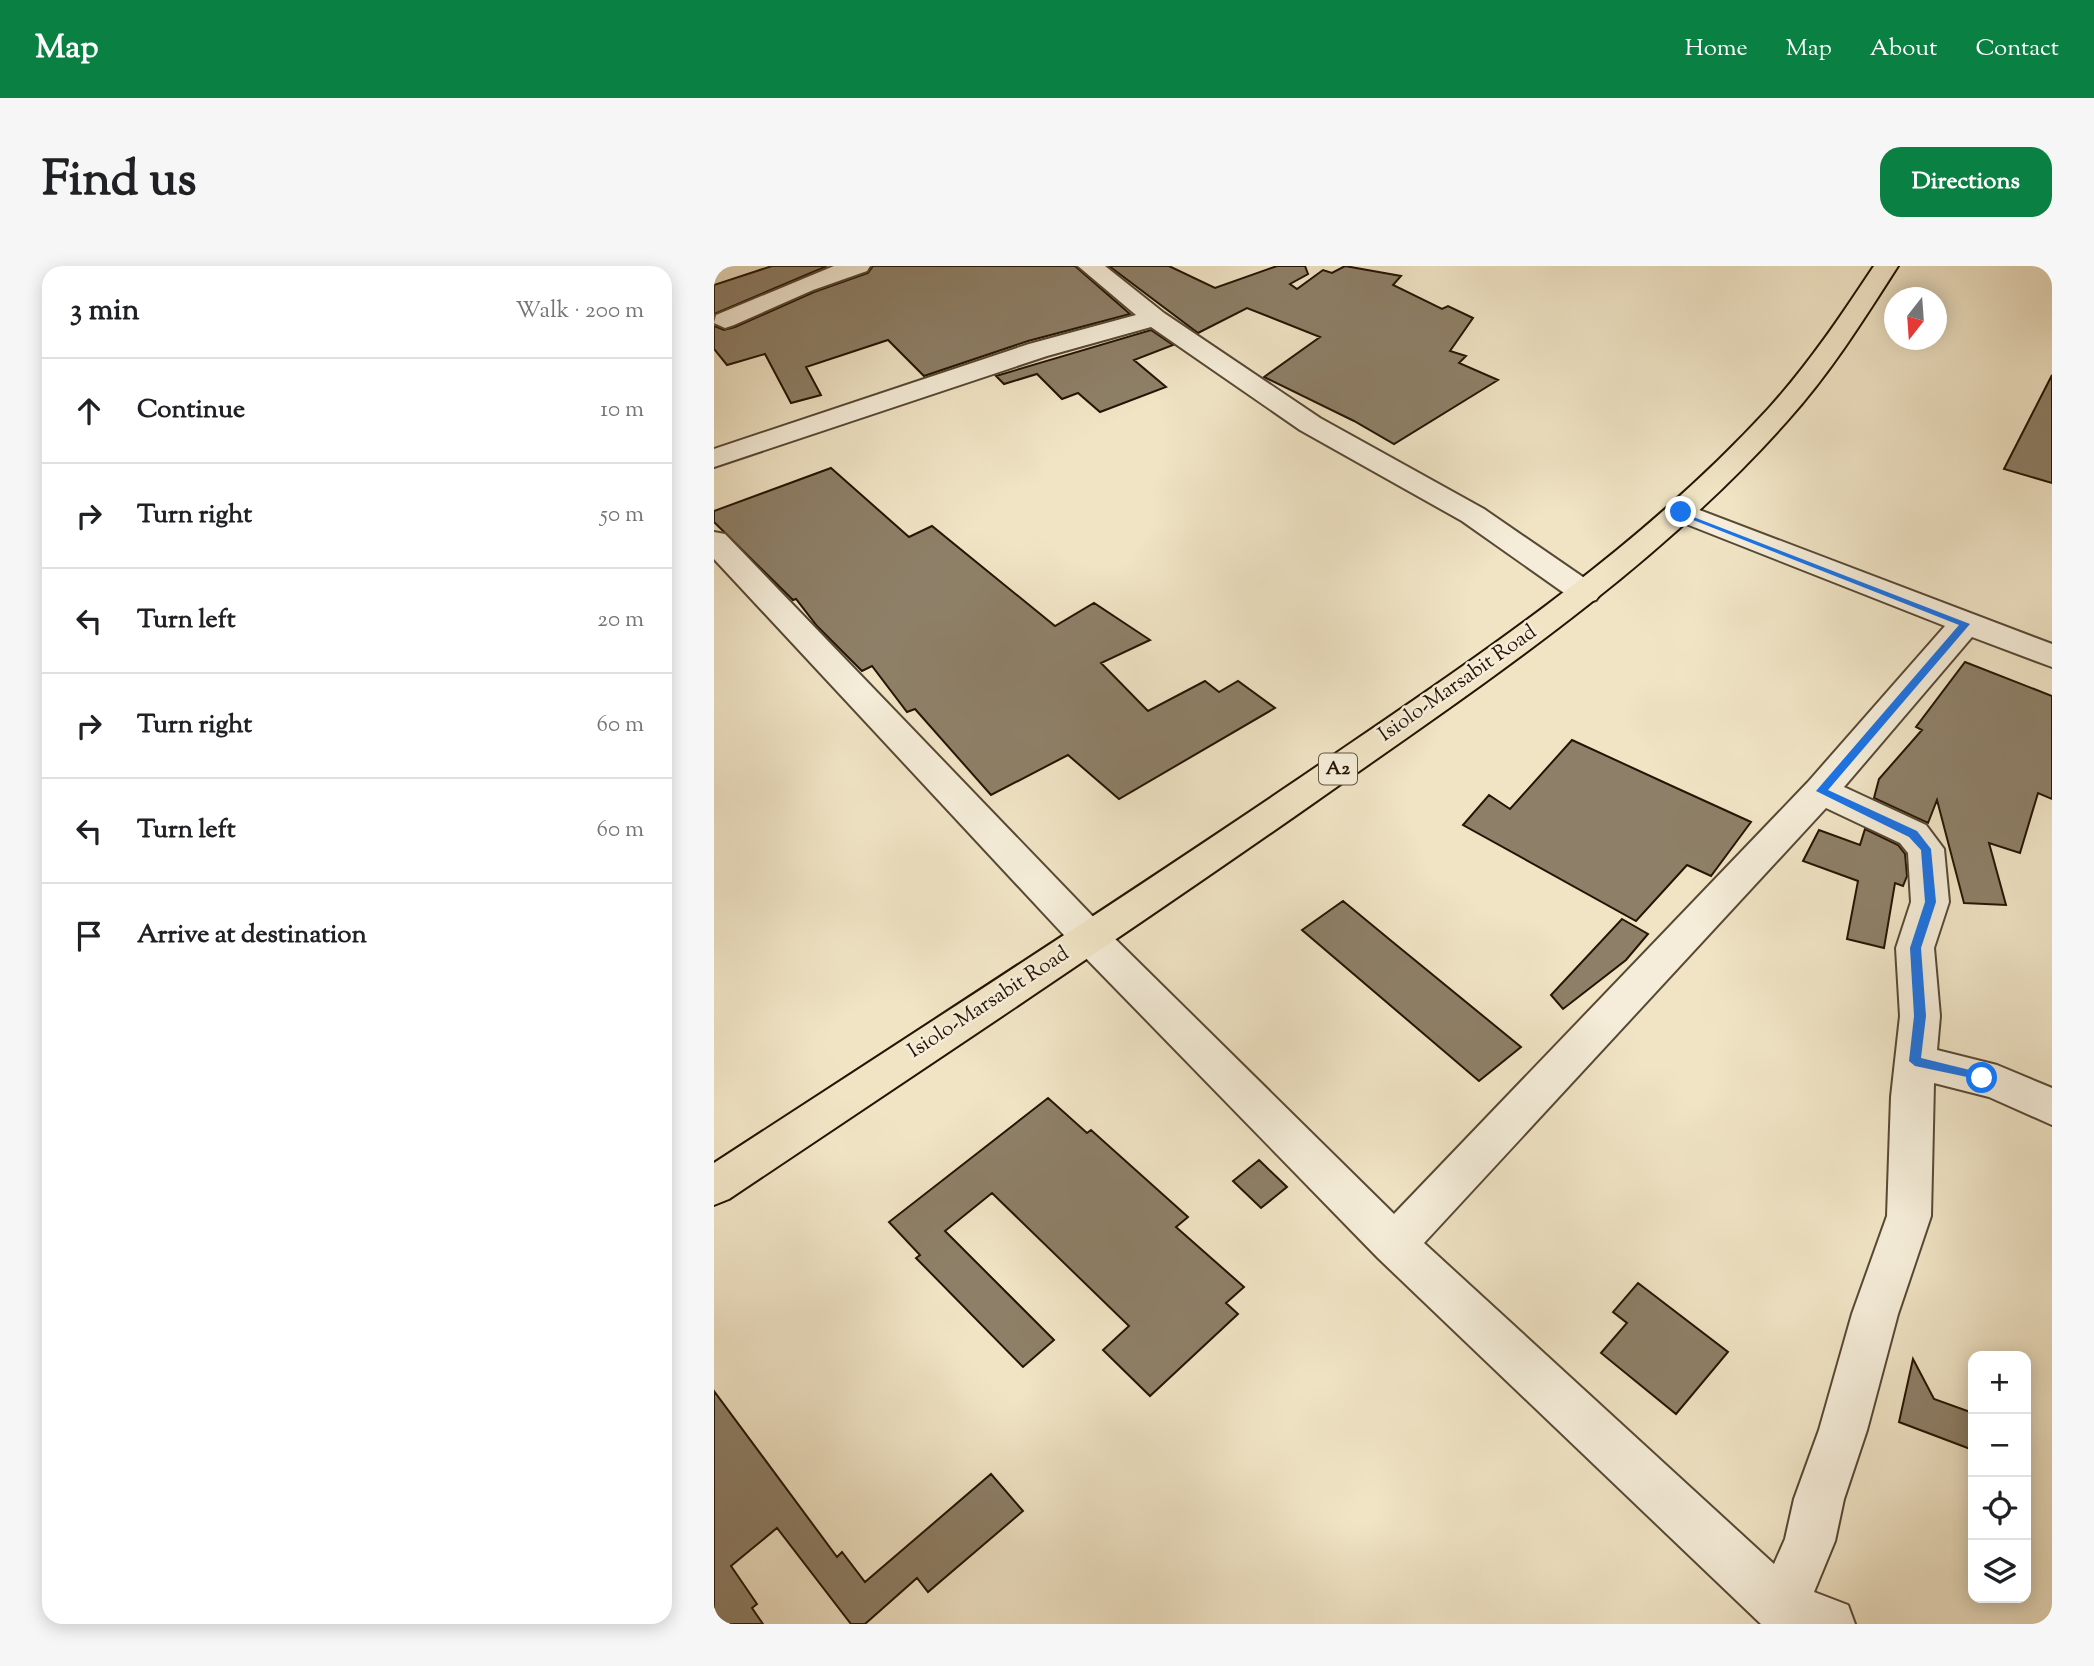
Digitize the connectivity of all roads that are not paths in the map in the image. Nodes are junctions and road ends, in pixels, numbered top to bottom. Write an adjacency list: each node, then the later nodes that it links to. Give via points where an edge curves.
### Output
1 (779, 266): 5 (street)
2 (858, 266): 5 (street)
3 (1090, 266): 6 (street)
4 (1886, 266): 9 (highway, Isiolo-Marsabit Road / A2, via 1847,326 1772,423)
5 (804, 285): 7 (street)
6 (1155, 318): 8 (street, via 1038,349); 11 (street, via 1310,424 1473,515)
7 (725, 320)
8 (714, 458)
9 (1681, 512): 11 (highway, Isiolo-Marsabit Road / A2); 12 (street)
10 (718, 551): 15 (street)
11 (1585, 593): 15 (highway, Isiolo-Marsabit Road / A2, via 1252,831)
12 (1965, 624): 13 (street); 14 (street)
13 (2052, 656)
14 (1821, 791): 16 (street, via 1913,834 1926,849 1930,902 1916,948 1920,1016); 19 (street)
15 (1089, 937): 18 (highway, Isiolo-Marsabit Road / A2); 19 (street)
16 (1915, 1061): 17 (street, via 1997,1082); 20 (street, via 1909,1216)
17 (2052, 1107)
18 (714, 1186)
19 (1394, 1244): 20 (street)
20 (1785, 1615): 21 (street)
21 (1829, 1624)

